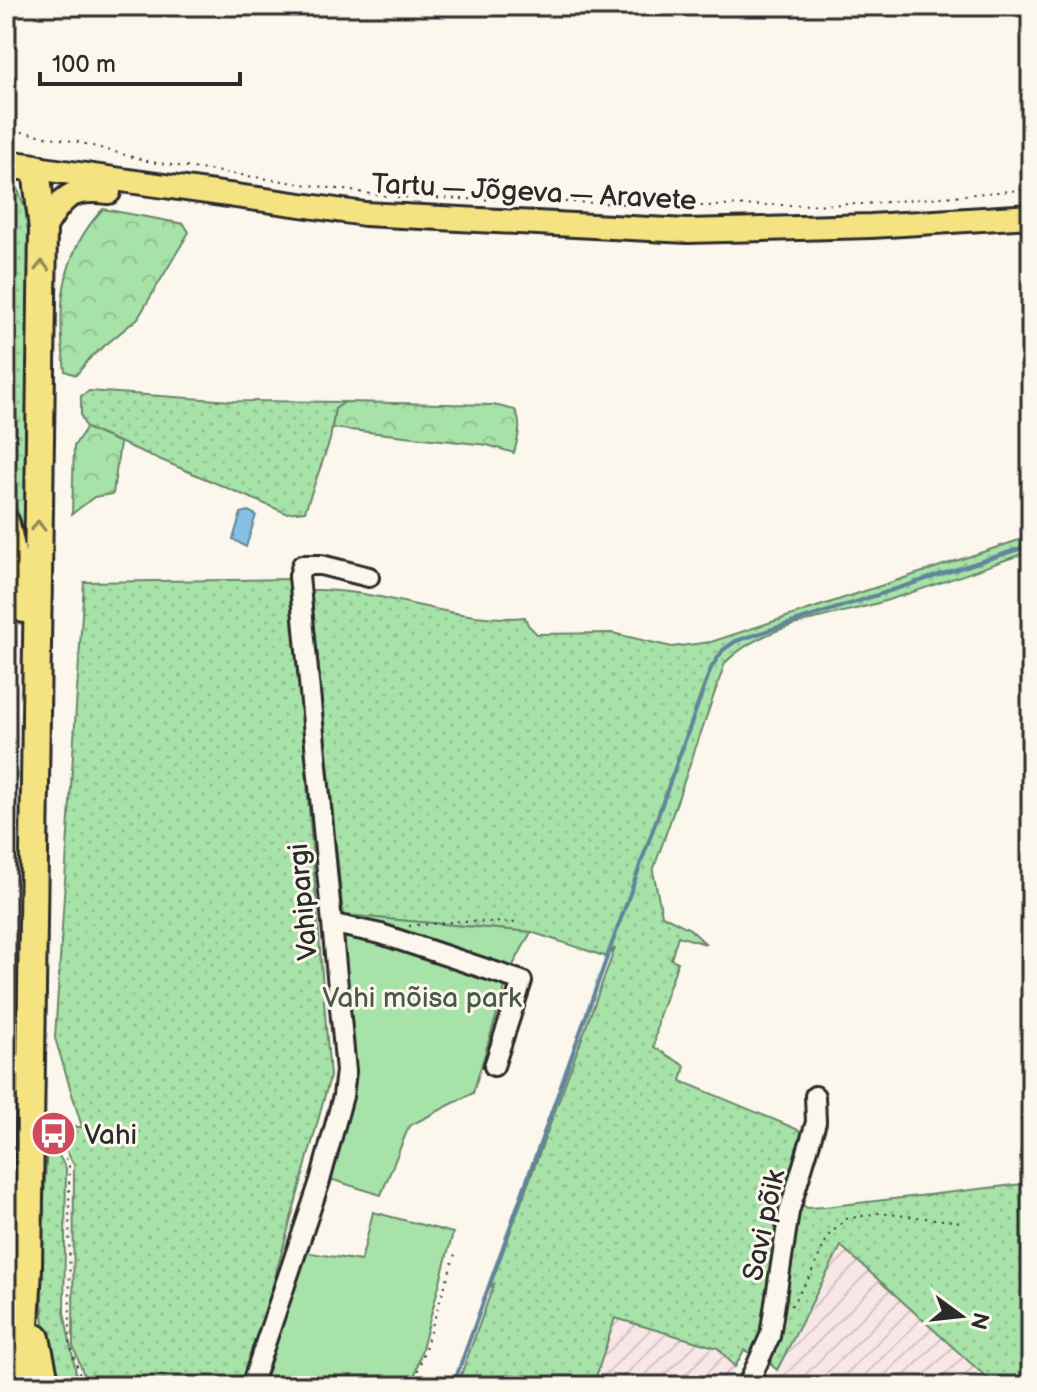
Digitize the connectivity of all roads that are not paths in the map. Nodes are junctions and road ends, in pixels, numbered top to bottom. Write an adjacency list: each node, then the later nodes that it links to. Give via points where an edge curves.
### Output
1 (6, 164): 2 (highway)
2 (36, 168): 3 (main road, Tartu — Jõgeva — Aravete); 5 (highway)
3 (225, 196): 4 (main road, Tartu — Jõgeva — Aravete, via 386,216 687,231); 5 (main road, via 203,203 82,189 59,204)
4 (1031, 216)
5 (43, 230): 8 (highway, one-way to 5)
6 (6, 524): 8 (highway, via 20,579)
7 (369, 577): 9 (street, Vahipargi, via 312,565 302,565 299,576)
8 (34, 716): 12 (highway)
9 (334, 924): 10 (street, via 381,934 522,981); 15 (street, Vahipargi, via 346,1071 343,1096)
10 (494, 1066)
11 (815, 1096): 16 (street, Savi põik, via 816,1122 789,1212 772,1322)
12 (28, 1267): 13 (highway); 14 (highway)
13 (22, 1386)
14 (46, 1386)
15 (251, 1386)
16 (747, 1386)

